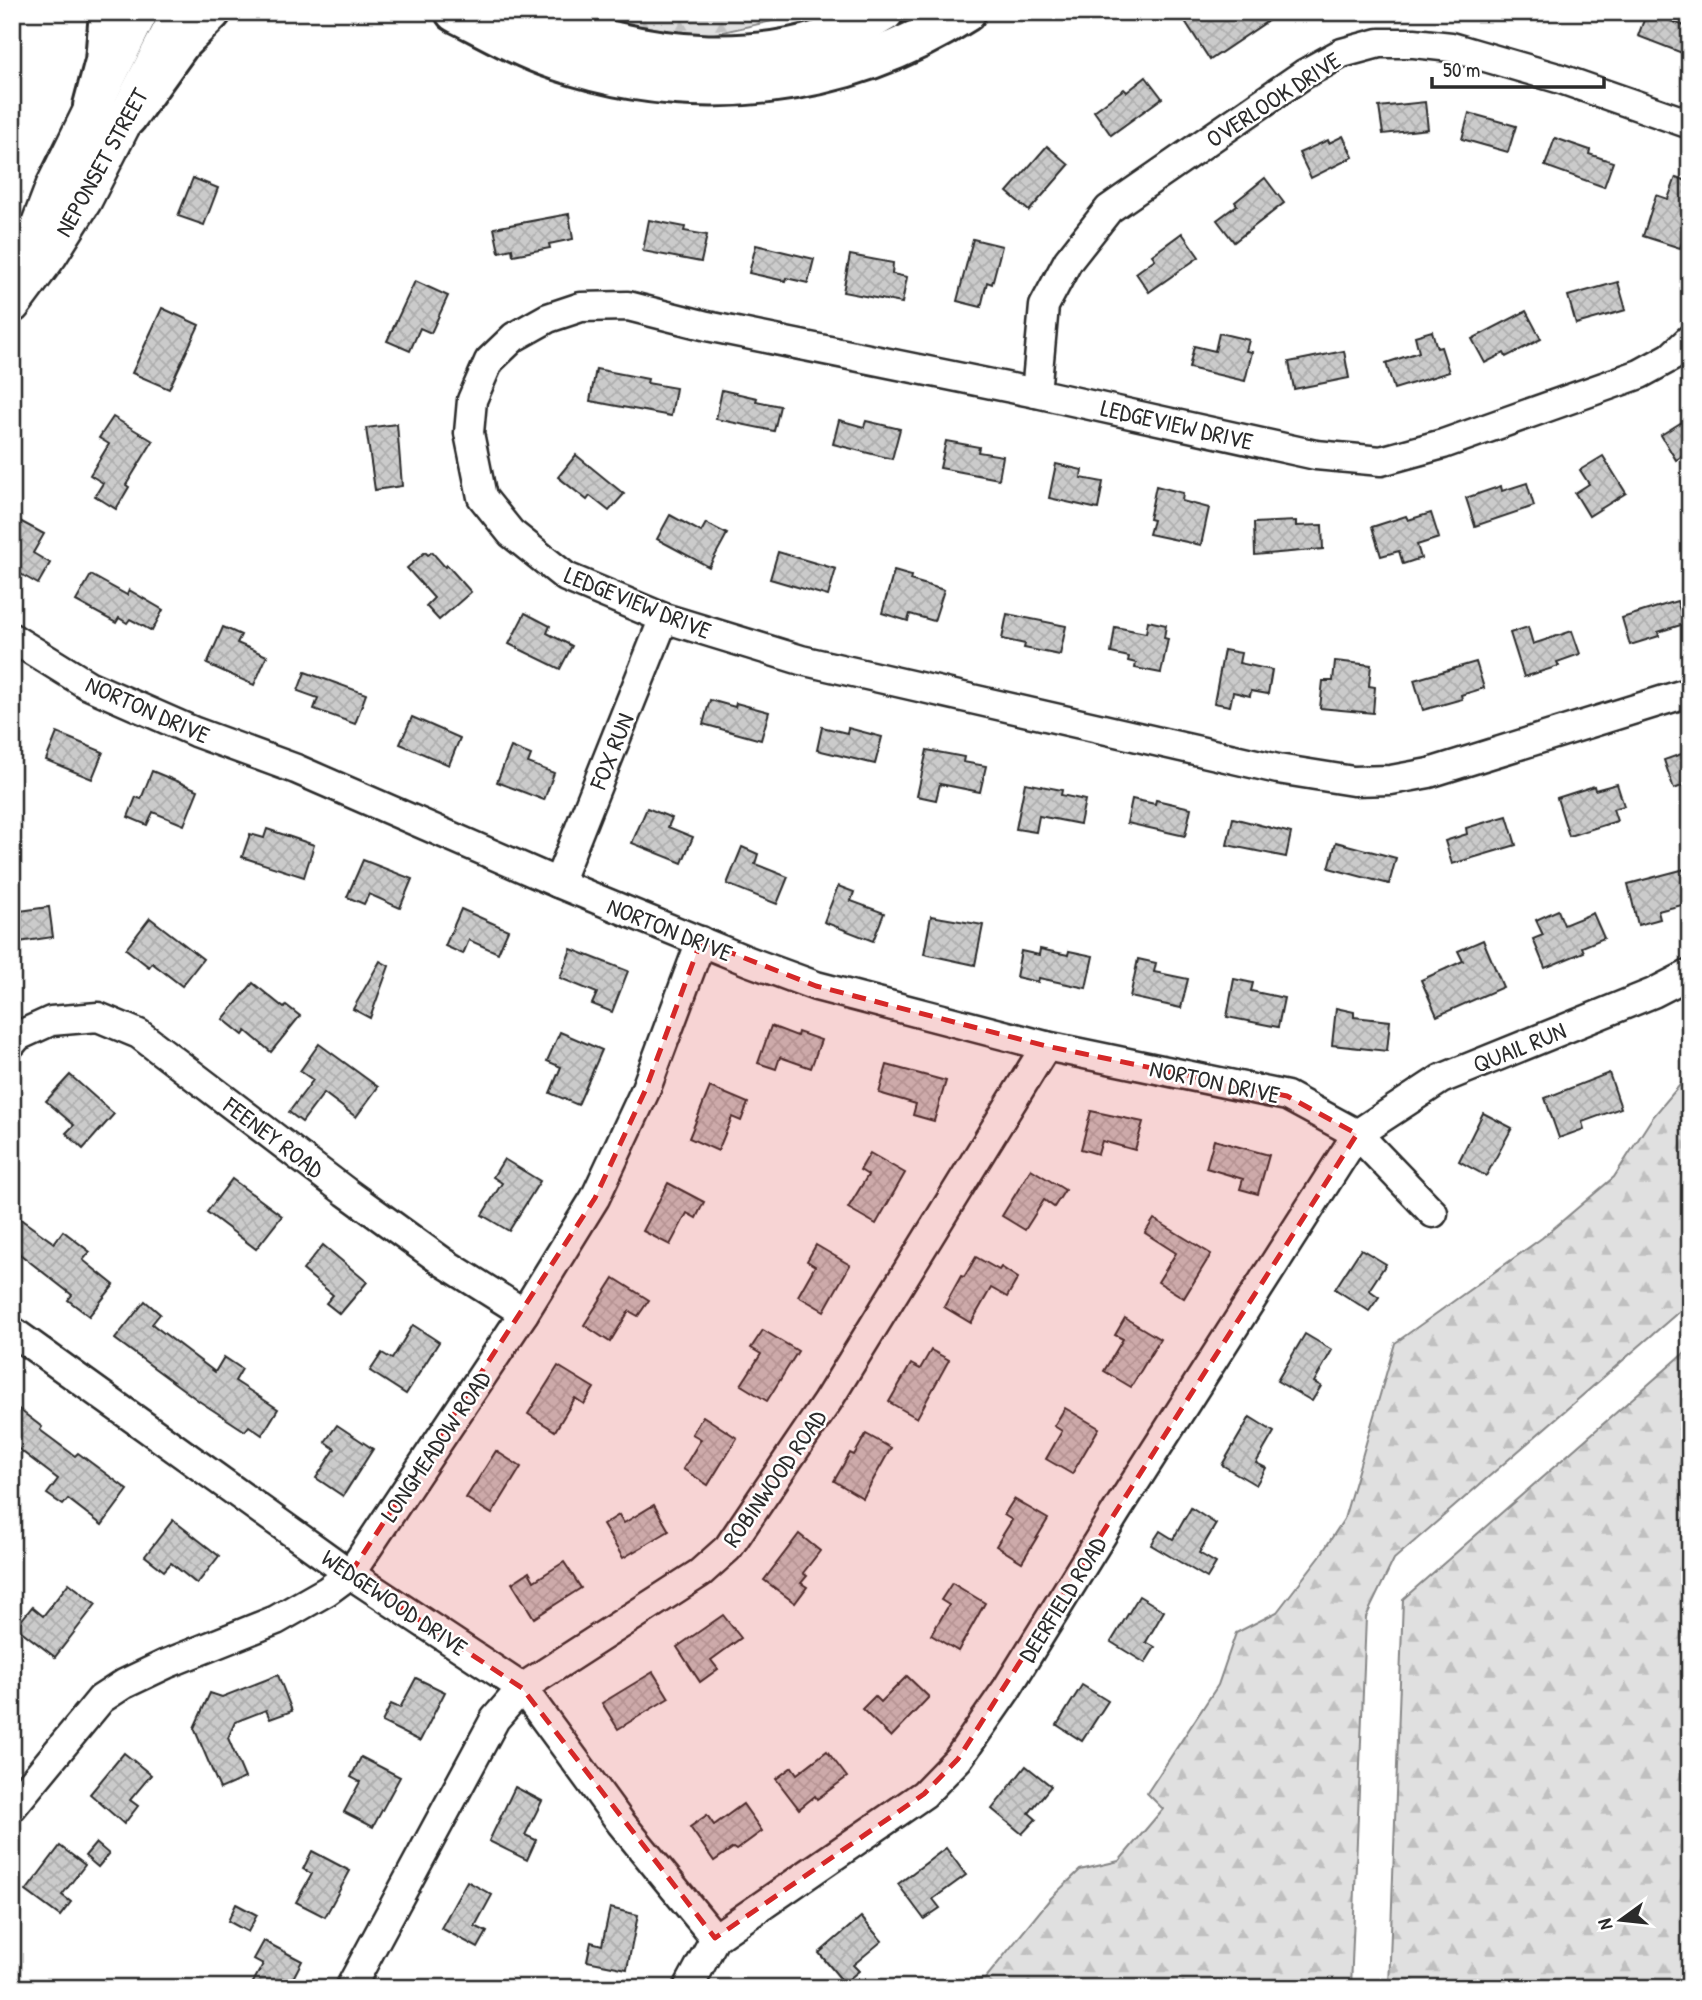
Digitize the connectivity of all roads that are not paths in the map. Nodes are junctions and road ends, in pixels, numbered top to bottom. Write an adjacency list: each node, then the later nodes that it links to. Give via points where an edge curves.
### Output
1 (109, 12): 9 (highway)
2 (141, 12): 9 (main road, NEPONSET STREET)
3 (180, 12): 9 (main road, NEPONSET STREET)
4 (211, 12): 9 (highway)
5 (455, 12): 8 (highway, via 573,66 639,81 708,87 770,84 844,69 912,43)
6 (530, 12): 7 (highway, via 623,44 717,53 799,45 846,31)
7 (884, 12)
8 (966, 12)
9 (110, 112): 11 (main road, NEPONSET STREET, via 67,228)
10 (1690, 124): 13 (street, OVERLOOK DRIVE, via 1451,47 1379,43 1342,53 1304,74 1109,209 1068,261 1044,306)
11 (12, 303)
12 (1690, 339): 13 (street, LEDGEVIEW DRIVE, via 1671,357 1640,374 1443,444 1381,461 1316,455)
13 (1036, 393): 14 (street, LEDGEVIEW DRIVE, via 628,306 581,307 514,337 489,361 472,400 469,433 482,497 512,533 566,577)
14 (664, 618): 16 (street, LEDGEVIEW DRIVE, via 801,660 1353,782 1429,773); 17 (street, FOX RUN)
15 (12, 638): 17 (street, NORTON DRIVE, via 88,685)
16 (1690, 692)
17 (558, 883): 18 (street, NORTON DRIVE)
18 (701, 941): 21 (street, NORTON DRIVE, via 816,985); 24 (street, LONGMEADOW ROAD, via 645,1091 595,1198)
19 (1690, 974): 22 (street, QUAIL RUN, via 1441,1079)
20 (12, 1043): 24 (street, FEENEY ROAD, via 51,1021 98,1017 139,1034 346,1192)
21 (1046, 1046): 22 (street, NORTON DRIVE, via 1287,1096); 27 (street, ROBINWOOD ROAD, via 827,1402 729,1548 700,1573)
22 (1357, 1134): 23 (street, NORTON DRIVE); 29 (street, DEERFIELD ROAD, via 958,1759 924,1794)
23 (1433, 1213)
24 (524, 1314): 26 (street, LONGMEADOW ROAD)
25 (12, 1331): 26 (street, WEDGEWOOD DRIVE)
26 (350, 1574): 27 (street, WEDGEWOOD DRIVE); 28 (street, LONGMEADOW ROAD, via 276,1620 166,1664 100,1699)
27 (522, 1688): 29 (street, WEDGEWOOD DRIVE, via 621,1823); 30 (street, ROBINWOOD ROAD, via 495,1719)
28 (12, 1807)
29 (715, 1938): 31 (street, DEERFIELD ROAD)
30 (350, 1988)
31 (688, 1988)

